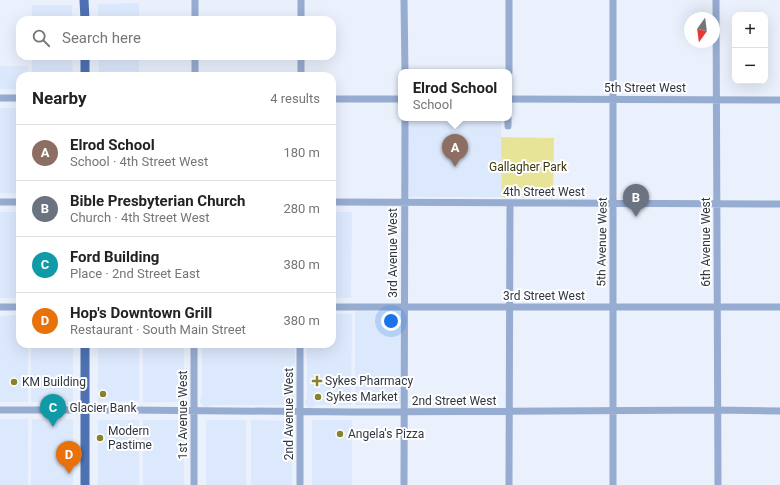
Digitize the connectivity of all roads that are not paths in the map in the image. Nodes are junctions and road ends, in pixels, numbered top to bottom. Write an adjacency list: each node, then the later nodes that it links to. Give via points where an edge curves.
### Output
1 (84, 0): 8 (main road)
2 (195, 0): 9 (street)
3 (301, 0): 10 (street)
4 (404, 0): 14 (street)
5 (509, 0): 15 (street)
6 (613, 0): 23 (street, 5th Avenue West)
7 (716, 0): 25 (street, 6th Avenue West)
8 (84, 16)
9 (195, 16)
10 (301, 16)
11 (85, 60): 16 (main road)
12 (195, 60): 17 (street)
13 (301, 60): 18 (street)
14 (404, 69)
15 (509, 69)
16 (85, 72)
17 (195, 72)
18 (301, 72)
19 (0, 98): 20 (street)
20 (16, 98)
21 (336, 99): 22 (street)
22 (398, 99)
23 (613, 99): 24 (street, 5th Street West); 25 (street, 5th Street West); 35 (street, 5th Avenue West)
24 (512, 100)
25 (717, 100): 26 (street, 5th Street West); 36 (street, 6th Avenue West)
26 (780, 100)
27 (404, 121): 33 (street, 3rd Avenue West)
28 (508, 121): 29 (street)
29 (508, 126)
30 (0, 202): 31 (street)
31 (16, 202)
32 (336, 202): 33 (street, 4th Street West)
33 (404, 202): 34 (street, 4th Street West); 42 (street, 3rd Avenue West)
34 (510, 203): 35 (street, 4th Street West); 38 (street)
35 (614, 203): 36 (street, 4th Street West); 43 (street, 5th Avenue West)
36 (717, 204): 37 (street, 4th Street West); 44 (street, 6th Avenue West)
37 (780, 204)
38 (510, 306): 42 (street, 3rd Street West); 43 (street, 3rd Street West); 57 (street)
39 (0, 307): 40 (street)
40 (16, 307)
41 (336, 307): 42 (street, 3rd Street West)
42 (404, 307): 56 (street, 3rd Avenue West)
43 (612, 307): 44 (street, 3rd Street West); 54 (street, 5th Avenue West)
44 (717, 307): 45 (street, 3rd Street West); 52 (street, 6th Avenue West)
45 (780, 307)
46 (85, 348): 50 (main road)
47 (194, 348): 51 (street, 1st Avenue West)
48 (300, 348): 53 (street, 2nd Avenue West)
49 (0, 410): 50 (street, 2nd Street West)
50 (84, 410): 51 (street, 2nd Street West); 58 (main road)
51 (194, 410): 53 (street, 2nd Street West); 59 (street, 1st Avenue West)
52 (717, 410): 54 (street, 2nd Street West); 55 (street, 2nd Street West); 64 (street, 6th Avenue West)
53 (300, 411): 56 (street, 2nd Street West); 60 (street, 2nd Avenue West)
54 (613, 411): 57 (street, 2nd Street West); 63 (street, 5th Avenue West)
55 (780, 411)
56 (404, 412): 57 (street, 2nd Street West); 61 (street, 3rd Avenue West)
57 (509, 412): 62 (street)
58 (85, 485)
59 (194, 485)
60 (300, 485)
61 (404, 485)
62 (509, 485)
63 (612, 485)
64 (718, 485)

